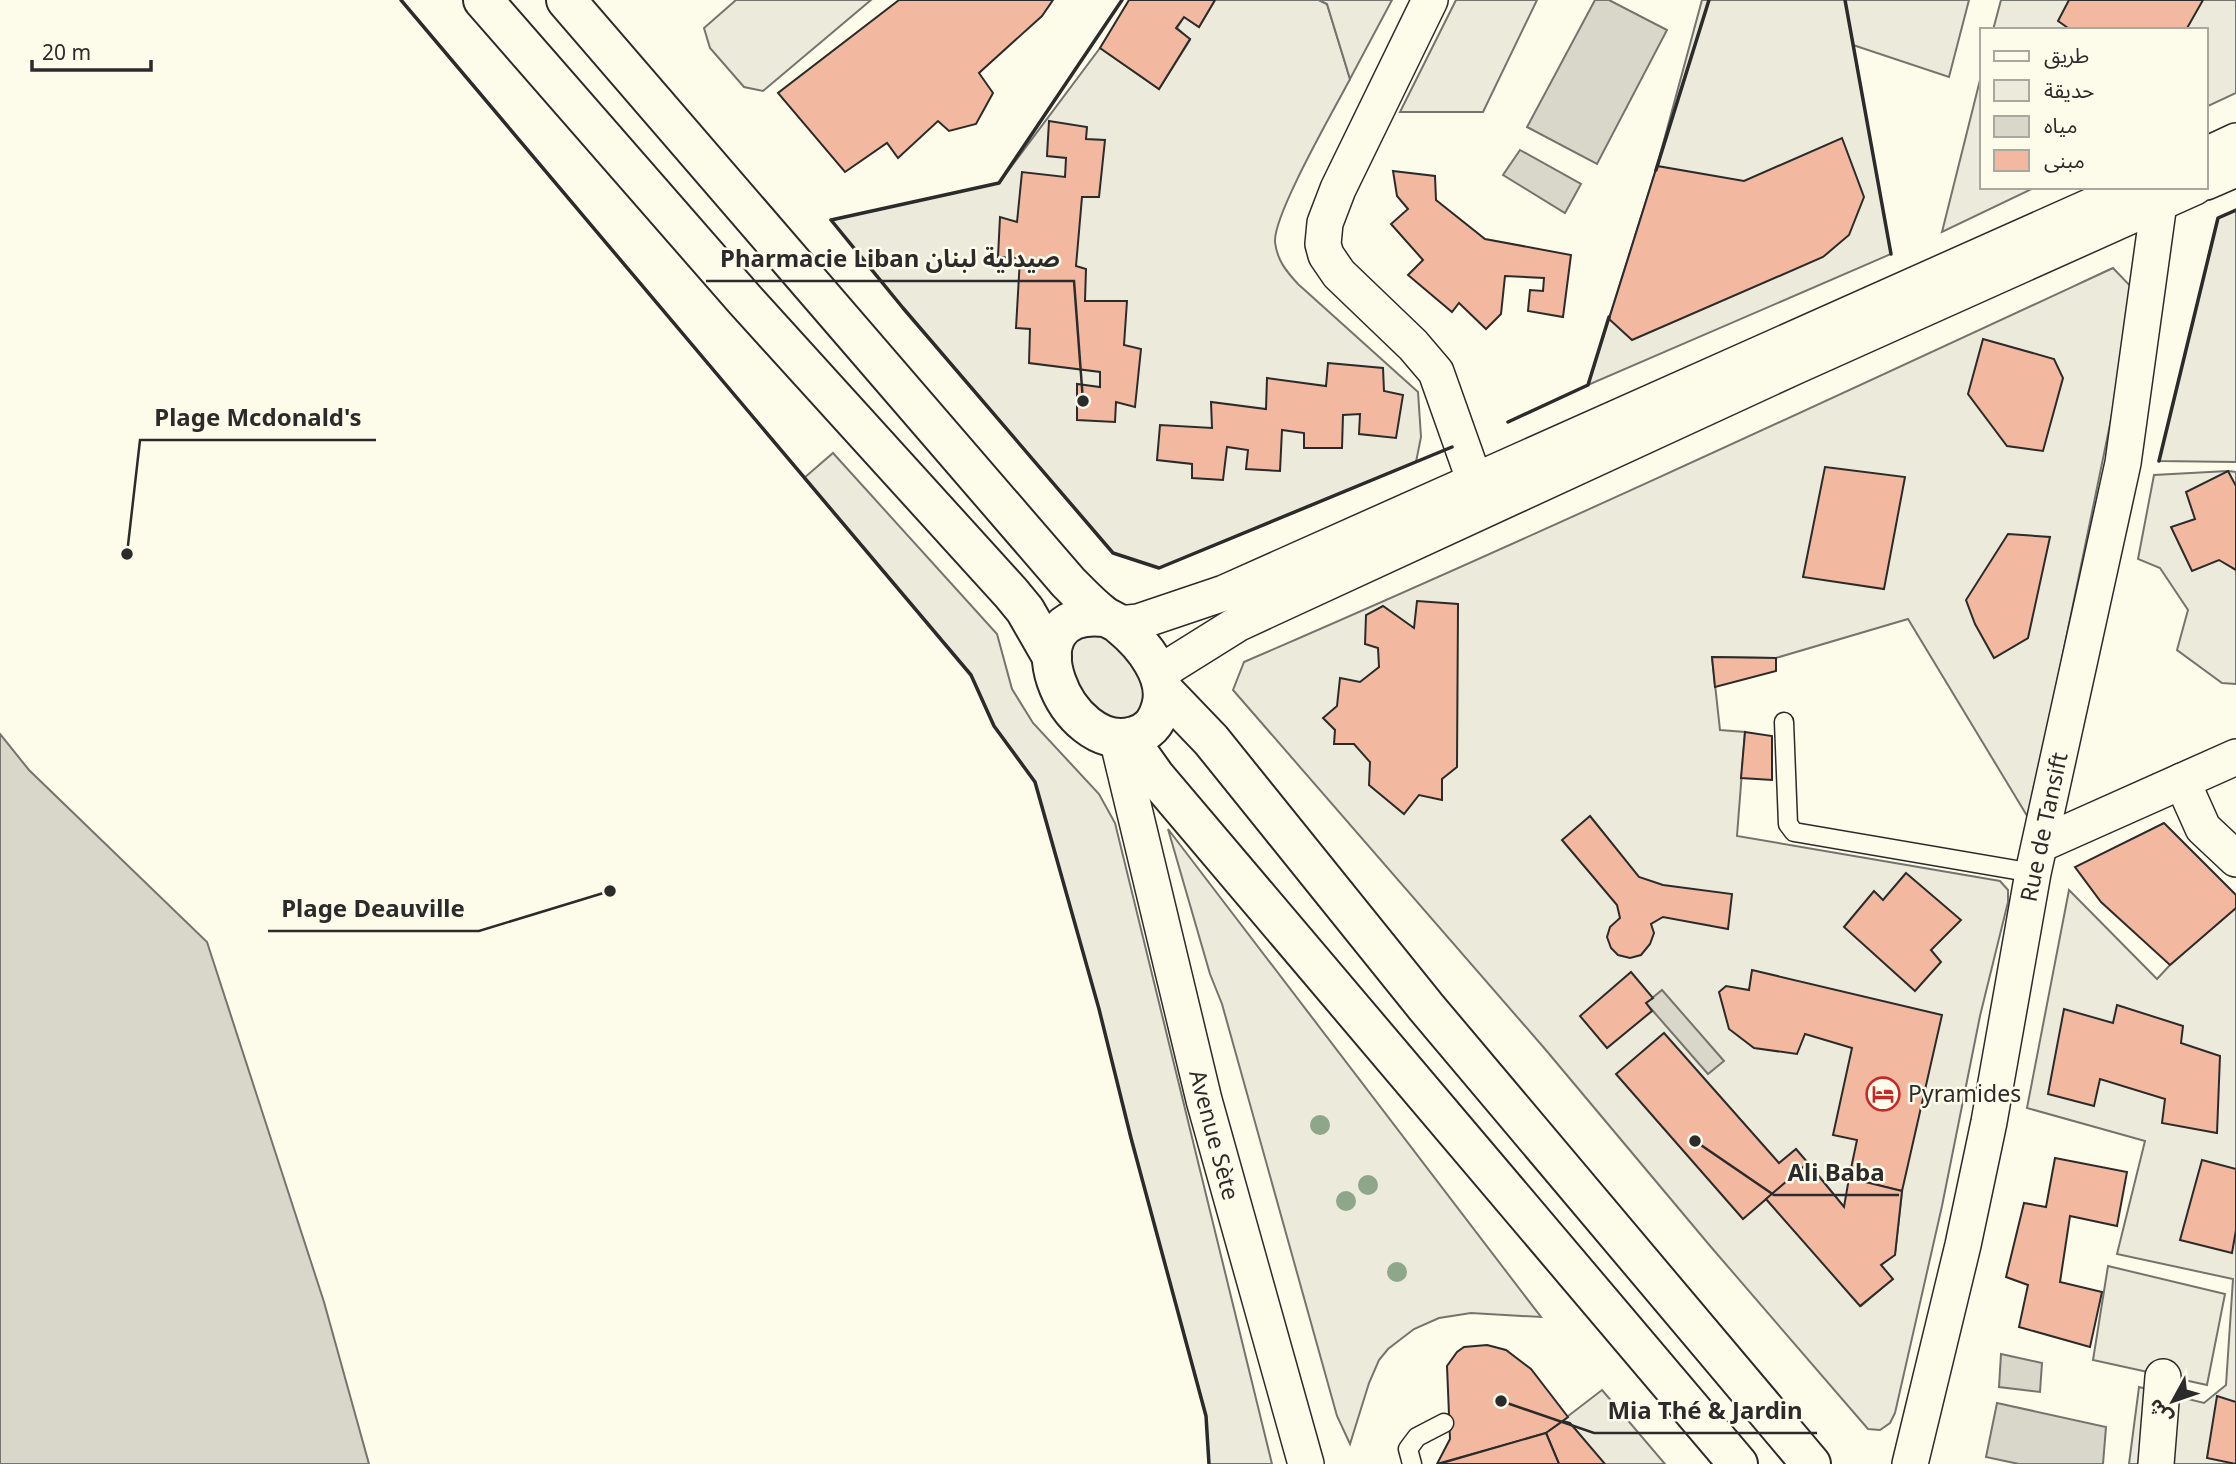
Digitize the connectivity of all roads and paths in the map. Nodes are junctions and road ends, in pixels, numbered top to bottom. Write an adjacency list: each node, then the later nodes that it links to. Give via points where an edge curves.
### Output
1 (483, 0): 12 (highway, via 745,300 1011,593)
2 (566, 0): 11 (highway, via 1068,582)
3 (1430, 0): 10 (street, via 1338,189 1325,223 1323,244 1339,274 1436,372)
4 (2236, 141): 5 (street)
5 (2208, 154)
6 (2236, 169): 7 (street)
7 (2208, 181)
8 (2180, 189): 9 (street)
9 (2149, 193): 10 (street, via 1796,366); 18 (street, Rue de Tansift, via 2123,463)
10 (1481, 495): 11 (street, via 1224,593 1138,622); 13 (street, via 1239,623)
11 (1113, 621): 12 (highway, via 1081,616 1066,623); 13 (highway, via 1147,654)
12 (1052, 657): 15 (highway, via 1056,683 1076,715 1094,729)
13 (1161, 681): 15 (highway, via 1164,699 1156,722 1148,730); 25 (highway, via 1426,1007)
14 (1784, 722): 18 (lane, via 1788,824 1794,832)
15 (1122, 738): 22 (street, Avenue Sète, via 1132,803 1204,1100); 24 (highway)
16 (2236, 757): 17 (street)
17 (2182, 781): 18 (street); 19 (street, via 2203,828)
18 (2037, 859): 26 (street, Rue de Tansift, via 1989,1122)
19 (2236, 859)
20 (2163, 1377): 27 (street)
21 (1444, 1423): 23 (lane, via 1417,1437 1408,1449)
22 (1306, 1464)
23 (1412, 1464)
24 (1738, 1464)
25 (1811, 1464)
26 (1910, 1464)
27 (2156, 1464)

